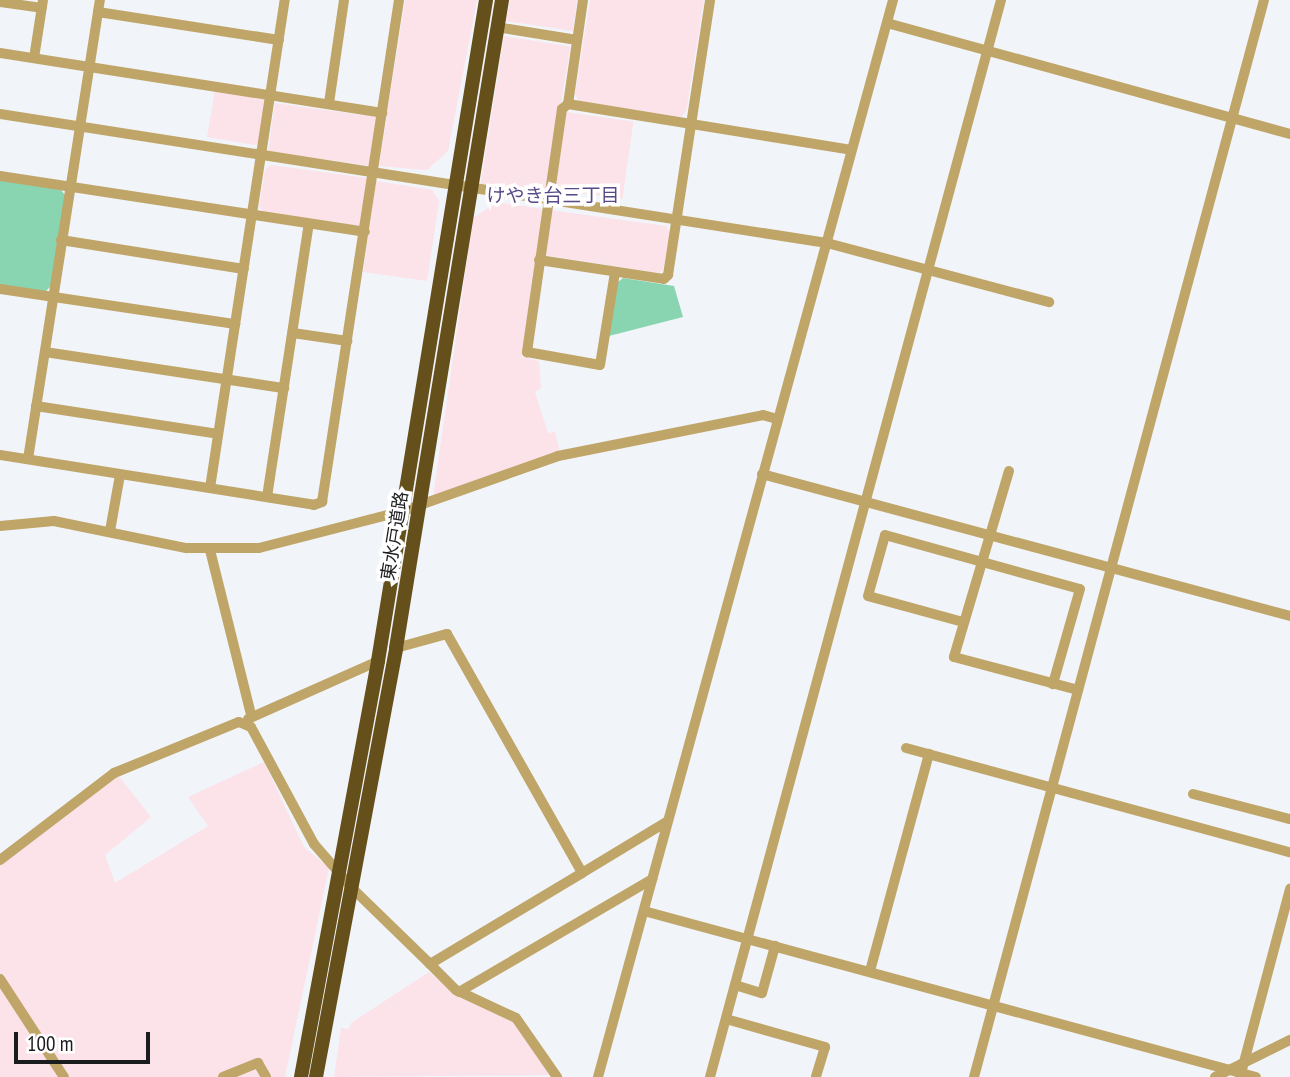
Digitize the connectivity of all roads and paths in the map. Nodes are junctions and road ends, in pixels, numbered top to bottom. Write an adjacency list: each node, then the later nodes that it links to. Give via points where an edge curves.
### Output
1 (100, 0): 14 (street)
2 (285, 0): 17 (street)
3 (344, 0): 24 (street)
4 (399, 0): 26 (street)
5 (486, 0): 37 (highway, 東水戸道路)
6 (502, 0): 16 (highway, 東水戸道路)
7 (583, 0): 18 (street)
8 (710, 0): 30 (street)
9 (893, 0): 15 (street)
10 (1001, 0): 19 (street)
11 (1264, 0): 28 (street)
12 (0, 2): 13 (street)
13 (42, 4): 21 (street)
14 (98, 12): 17 (street); 22 (street)
15 (887, 23): 19 (street); 32 (street)
16 (496, 27): 18 (street); 37 (highway, 東水戸道路)
17 (279, 40): 23 (street)
18 (577, 40): 25 (street)
19 (987, 50): 28 (street); 47 (street)
20 (0, 53): 21 (street)
21 (34, 58): 22 (street)
22 (89, 67): 23 (street); 29 (street)
23 (272, 97): 24 (street); 33 (street)
24 (328, 103): 26 (street)
25 (568, 104): 30 (street); 38 (street, via 562,109)
26 (382, 113): 34 (street)
27 (0, 114): 29 (street)
28 (1233, 118): 31 (street); 76 (street)
29 (78, 126): 33 (street); 36 (street)
30 (691, 126): 32 (street); 40 (street)
31 (1290, 134)
32 (851, 150): 44 (street)
33 (262, 155): 34 (street); 39 (street)
34 (374, 173): 37 (street); 42 (street)
35 (0, 176): 36 (street)
36 (69, 187): 39 (street); 43 (street)
37 (461, 187): 38 (street); 69 (highway, 東水戸道路); 70 (highway, 東水戸道路)
38 (549, 200): 40 (street); 45 (street)
39 (253, 214): 41 (street); 46 (street)
40 (676, 220): 44 (street); 48 (street, via 663,279)
41 (309, 224): 42 (street); 53 (street)
42 (365, 232): 54 (street)
43 (61, 240): 46 (street); 50 (street)
44 (827, 243): 47 (street); 59 (street)
45 (539, 260): 48 (street); 48 (street, via 527,352 600,365)
46 (244, 269): 52 (street)
47 (929, 269): 51 (street); 68 (street)
48 (615, 272)
49 (0, 289): 50 (street)
50 (52, 296): 52 (street); 55 (street)
51 (1049, 302)
52 (235, 324): 56 (street)
53 (293, 333): 54 (street); 57 (street)
54 (347, 341): 67 (street, via 322,502)
55 (45, 352): 56 (street); 58 (street)
56 (227, 381): 57 (street); 60 (street)
57 (284, 388): 67 (street)
58 (36, 406): 60 (street); 62 (street)
59 (777, 419): 64 (street); 69 (street, via 763,415 558,456)
60 (218, 434): 66 (street)
61 (0, 455): 62 (street)
62 (28, 459): 65 (street)
63 (1009, 471): 73 (street)
64 (762, 474): 68 (street); 89 (street)
65 (120, 475): 66 (street); 72 (street)
66 (210, 488): 67 (street)
67 (267, 497)
68 (866, 501): 73 (street); 98 (street)
69 (420, 505): 70 (street); 79 (highway, 東水戸道路)
70 (403, 511): 74 (street, via 259,548); 80 (highway, 東水戸道路)
71 (0, 526): 72 (street, via 45,520)
72 (110, 531): 74 (street)
73 (988, 538): 75 (street); 76 (street)
74 (210, 550): 83 (street)
75 (981, 563): 78 (street); 78 (street, via 885,535 868,596); 81 (street, via 1080,589)
76 (1112, 569): 77 (street); 82 (street)
77 (1290, 616)
78 (963, 622): 81 (street, via 954,657)
79 (396, 648): 93 (street, via 447,634); 96 (highway, 東水戸道路)
80 (379, 661): 83 (street); 92 (highway, 東水戸道路)
81 (1053, 684): 82 (street)
82 (1077, 690): 86 (street)
83 (249, 721): 91 (street, via 114,773); 92 (street, via 314,844)
84 (906, 748): 85 (street)
85 (929, 754): 86 (street); 101 (street)
86 (1052, 787): 90 (street); 105 (street)
87 (1193, 794): 88 (street)
88 (1290, 819)
89 (668, 821): 93 (street); 94 (street)
90 (1290, 852)
91 (0, 860)
92 (341, 873): 96 (street); 112 (highway, 東水戸道路)
93 (582, 873): 100 (street)
94 (652, 879): 97 (street); 104 (street)
95 (1290, 889): 108 (street)
96 (354, 890): 100 (street); 113 (highway, 東水戸道路)
97 (644, 911): 98 (street); 115 (street)
98 (747, 939): 99 (street); 103 (street)
99 (775, 946): 101 (street); 103 (street, via 762,993)
100 (430, 964): 104 (street)
101 (870, 971): 105 (street)
102 (0, 979): 109 (street)
103 (735, 985): 106 (street)
104 (459, 992): 114 (street, via 516,1018)
105 (993, 1007): 108 (street); 118 (street)
106 (726, 1019): 116 (street); 117 (street, via 825,1047)
107 (1290, 1040): 108 (street)
108 (1238, 1071): 119 (street); 120 (street)
109 (64, 1077)
110 (223, 1077): 111 (street, via 258,1063)
111 (266, 1077)
112 (301, 1077)
113 (316, 1077)
114 (557, 1077)
115 (598, 1077)
116 (710, 1077)
117 (816, 1077)
118 (974, 1077)
119 (1215, 1077)
120 (1256, 1077)

